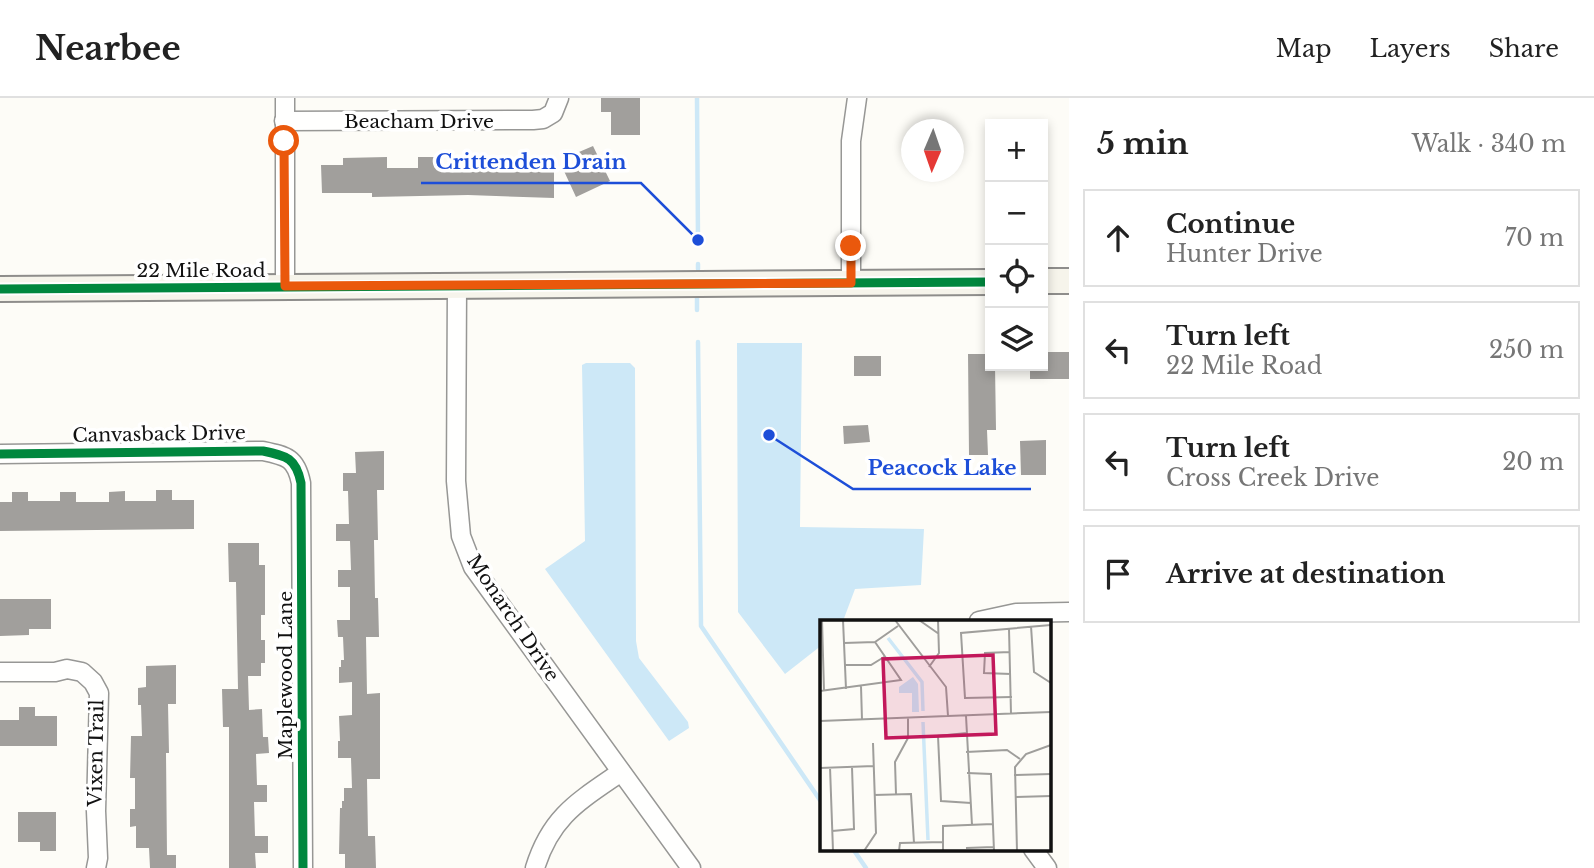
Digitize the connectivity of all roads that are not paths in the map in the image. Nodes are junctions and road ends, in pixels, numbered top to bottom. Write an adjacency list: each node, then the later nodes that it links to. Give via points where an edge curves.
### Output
1 (285, 98): 4 (street)
2 (857, 98): 8 (street, via 851,141)
3 (556, 106): 4 (street, Beacham Drive, via 543,119 533,120)
4 (284, 121): 10 (street)
5 (1048, 281): 6 (street)
6 (1069, 281)
7 (985, 282): 8 (street, 22 Mile Road)
8 (851, 283): 9 (street, 22 Mile Road)
9 (457, 285): 10 (street, 22 Mile Road); 17 (street, Monarch Drive, via 456,481 461,536 473,567)
10 (285, 286): 11 (street, 22 Mile Road)
11 (0, 289)
12 (0, 454): 13 (street, Canvasback Drive, via 263,451 292,460)
13 (301, 483): 20 (street, Maplewood Lane)
14 (1069, 612): 15 (street, via 1016,613)
15 (984, 620)
16 (0, 672): 19 (street, Vixen Trail, via 82,672 99,693)
17 (621, 772): 21 (street, via 569,808 550,831); 22 (street, Monarch Drive)
18 (1034, 850): 23 (street)
19 (96, 868)
20 (303, 868)
21 (535, 868)
22 (691, 868)
23 (1047, 868)

